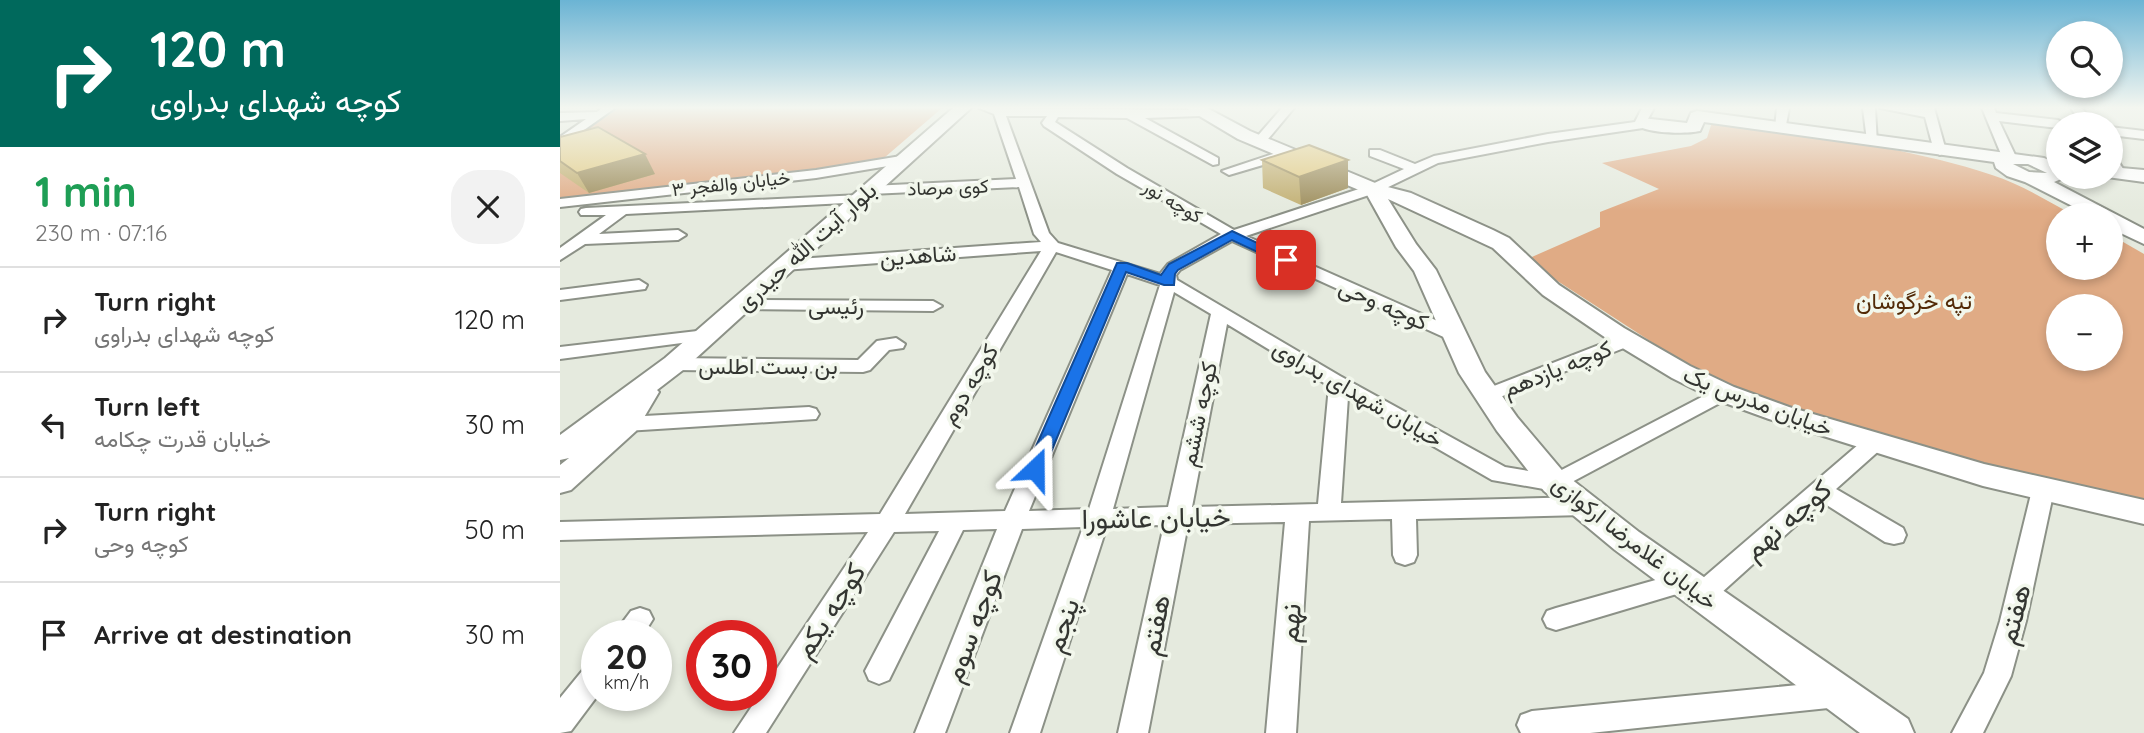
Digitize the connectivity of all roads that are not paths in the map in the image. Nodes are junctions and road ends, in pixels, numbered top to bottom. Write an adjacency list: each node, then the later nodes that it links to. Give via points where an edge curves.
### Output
1 (922, 142): 13 (street, بلوار آیت الله حیدری)
2 (1007, 142): 24 (street)
3 (1078, 142): 34 (street, کوچه نور)
4 (1180, 142): 14 (street)
5 (1259, 142): 11 (street)
6 (1527, 142): 18 (street)
7 (1881, 142): 10 (street)
8 (1938, 142): 10 (street)
9 (2002, 142): 17 (street)
10 (1940, 151): 17 (street)
11 (1287, 153): 20 (street); 25 (street)
12 (1375, 153): 18 (street)
13 (901, 160): 27 (street, بلوار آیت الله حیدری); 28 (street, خیابان والفجر ۳)
14 (1213, 161)
15 (2034, 161): 16 (street); 17 (street); 19 (street)
16 (2046, 162)
17 (2011, 167): 22 (street)
18 (1416, 169): 25 (street)
19 (2046, 169)
20 (1229, 171)
21 (2123, 171): 23 (street)
22 (2046, 176)
23 (2144, 176)
24 (1026, 183): 27 (street, کوی مرصاد); 37 (street, via 1042,234)
25 (1373, 189): 34 (street); 48 (street, خیابان غلامرضا ارکوازی, via 1425,270); 49 (street, خیابان مدرس یک, via 1423,205 1501,243 1551,290)
26 (2072, 189): 29 (street)
27 (865, 195): 30 (street); 39 (street, بلوار آیت الله حیدری)
28 (560, 203)
29 (2089, 203)
30 (624, 210): 31 (street); 36 (street)
31 (560, 212)
32 (2123, 226): 35 (street)
33 (678, 235): 36 (street)
34 (1235, 237): 41 (street, via 1174,267); 48 (street, کوچه وحی)
35 (2144, 238)
36 (579, 240): 38 (street)
37 (1052, 246): 39 (street, شاهدین); 40 (street, خیابان شهدای بدراوی); 74 (street, کوچه دوم)
38 (560, 255)
39 (784, 265): 44 (street, بلوار آیت الله حیدری)
40 (1122, 266): 41 (street, خیابان شهدای بدراوی); 72 (street, کوچه سوم)
41 (1169, 282): 46 (street, خیابان شهدای بدراوی); 71 (street, پنجم)
42 (639, 285): 43 (street)
43 (560, 295)
44 (740, 305): 45 (street, رئیسی); 47 (street, بلوار آیت الله حیدری)
45 (933, 306)
46 (1220, 313): 53 (street, خیابان شهدای بدراوی); 70 (street, کوچه ششم)
47 (706, 335): 51 (street); 52 (street, بلوار آیت الله حیدری)
48 (1454, 335): 56 (street, خیابان غلامرضا ارکوازی)
49 (1627, 340): 55 (street, خیابان مدرس یک); 56 (street, کوچه یازدهم)
50 (896, 344): 52 (street, بن بست اطلس, via 884,345 863,366)
51 (560, 353)
52 (674, 364): 54 (street, بلوار آیت الله حیدری)
53 (1339, 384): 62 (street, خیابان شهدای بدراوی, via 1500,474); 67 (street)
54 (649, 385): 58 (street, بلوار آیت الله حیدری); 60 (street, بلوار آیت الله حیدری)
55 (1724, 393): 59 (street, خیابان مدرس یک); 62 (street)
56 (1488, 395): 62 (street, خیابان غلامرضا ارکوازی)
57 (809, 414): 58 (street)
58 (626, 425): 61 (street, بلوار آیت الله حیدری)
59 (1874, 443): 63 (street, خیابان مدرس یک); 64 (street, کوچه نهم)
60 (560, 450)
61 (560, 482)
62 (1555, 483): 65 (street, خیابان غلامرضا ارکوازی)
63 (2043, 490): 68 (street, خیابان مدرس یک); 91 (street, هفتم, via 1997,676)
64 (1820, 491): 76 (street); 78 (street, کوچه نهم)
65 (1584, 506): 66 (street, خیابان عاشورا); 78 (street, خیابان غلامرضا ارکوازی)
66 (1404, 511): 67 (street, خیابان عاشورا); 77 (street)
67 (1329, 512): 69 (street, خیابان عاشورا)
68 (2144, 512)
69 (1298, 513): 70 (street, خیابان عاشورا); 89 (street, نهم)
70 (1176, 516): 71 (street, خیابان عاشورا); 88 (street, هفتم)
71 (1098, 518): 72 (street, خیابان عاشورا); 87 (street, پنجم)
72 (1013, 520): 73 (street, خیابان عاشورا); 86 (street, کوچه سوم)
73 (956, 521): 74 (street, خیابان عاشورا); 80 (street)
74 (887, 523): 75 (street, خیابان عاشورا); 85 (street, کوچه یکم)
75 (560, 531)
76 (1894, 535)
77 (1405, 555)
78 (1693, 588): 79 (street); 82 (street, خیابان غلامرضا ارکوازی)
79 (1556, 619)
80 (878, 671)
81 (581, 694): 83 (street)
82 (1839, 694): 84 (street); 90 (street, خیابان غلامرضا ارکوازی)
83 (560, 721)
84 (1532, 725)
85 (749, 733)
86 (930, 733)
87 (1025, 733)
88 (1133, 733)
89 (1281, 733)
90 (1893, 733)
91 (1968, 733)

